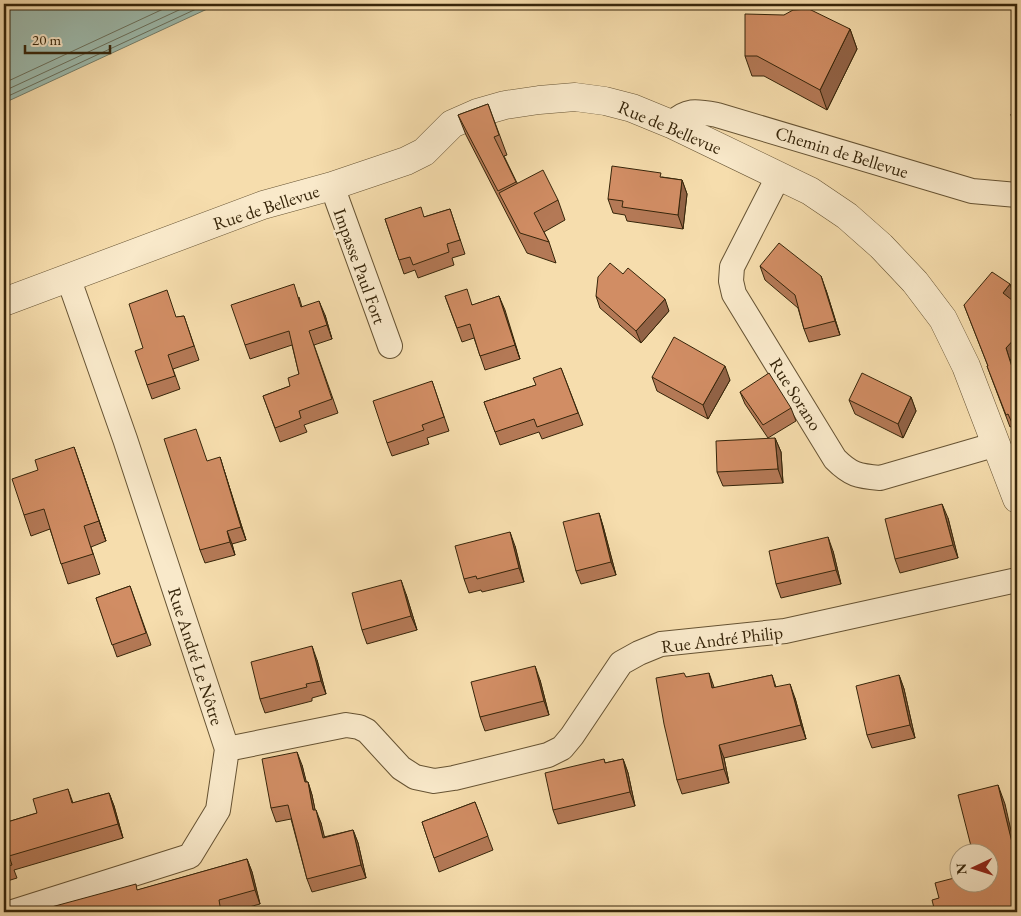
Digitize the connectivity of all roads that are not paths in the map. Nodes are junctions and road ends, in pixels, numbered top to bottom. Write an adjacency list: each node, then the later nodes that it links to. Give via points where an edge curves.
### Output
1 (670, 124): 2 (street, Rue de Bellevue); 3 (street, Rue de Bellevue, via 632,108 575,97 506,106 477,113 452,124 424,152 406,161); 4 (street, Chemin de Bellevue, via 681,114 690,112 717,115 972,191)
2 (779, 176): 8 (street, Rue de Bellevue, via 810,191 847,216 915,282 943,319); 8 (street, Rue Sorano, via 732,266 731,282 734,294 835,459 847,470 861,476 880,478)
3 (332, 186): 5 (street, Rue de Bellevue, via 263,205); 7 (street, Impasse Paul Fort)
4 (1017, 195)
5 (68, 278): 6 (street, Rue de Bellevue); 11 (street, Rue André Le Nôtre, via 125,439)
6 (4, 302)
7 (390, 346)
8 (997, 444): 9 (street, Rue de Bellevue)
9 (1017, 499)
10 (1017, 580): 11 (street, Rue André Philip, via 784,631 661,644 621,663 562,748 548,755 454,778 434,781 415,777 401,768 367,731 359,727 346,726)
11 (227, 749): 12 (street, Rue André Le Nôtre, via 218,810 190,856)
12 (13, 912)

